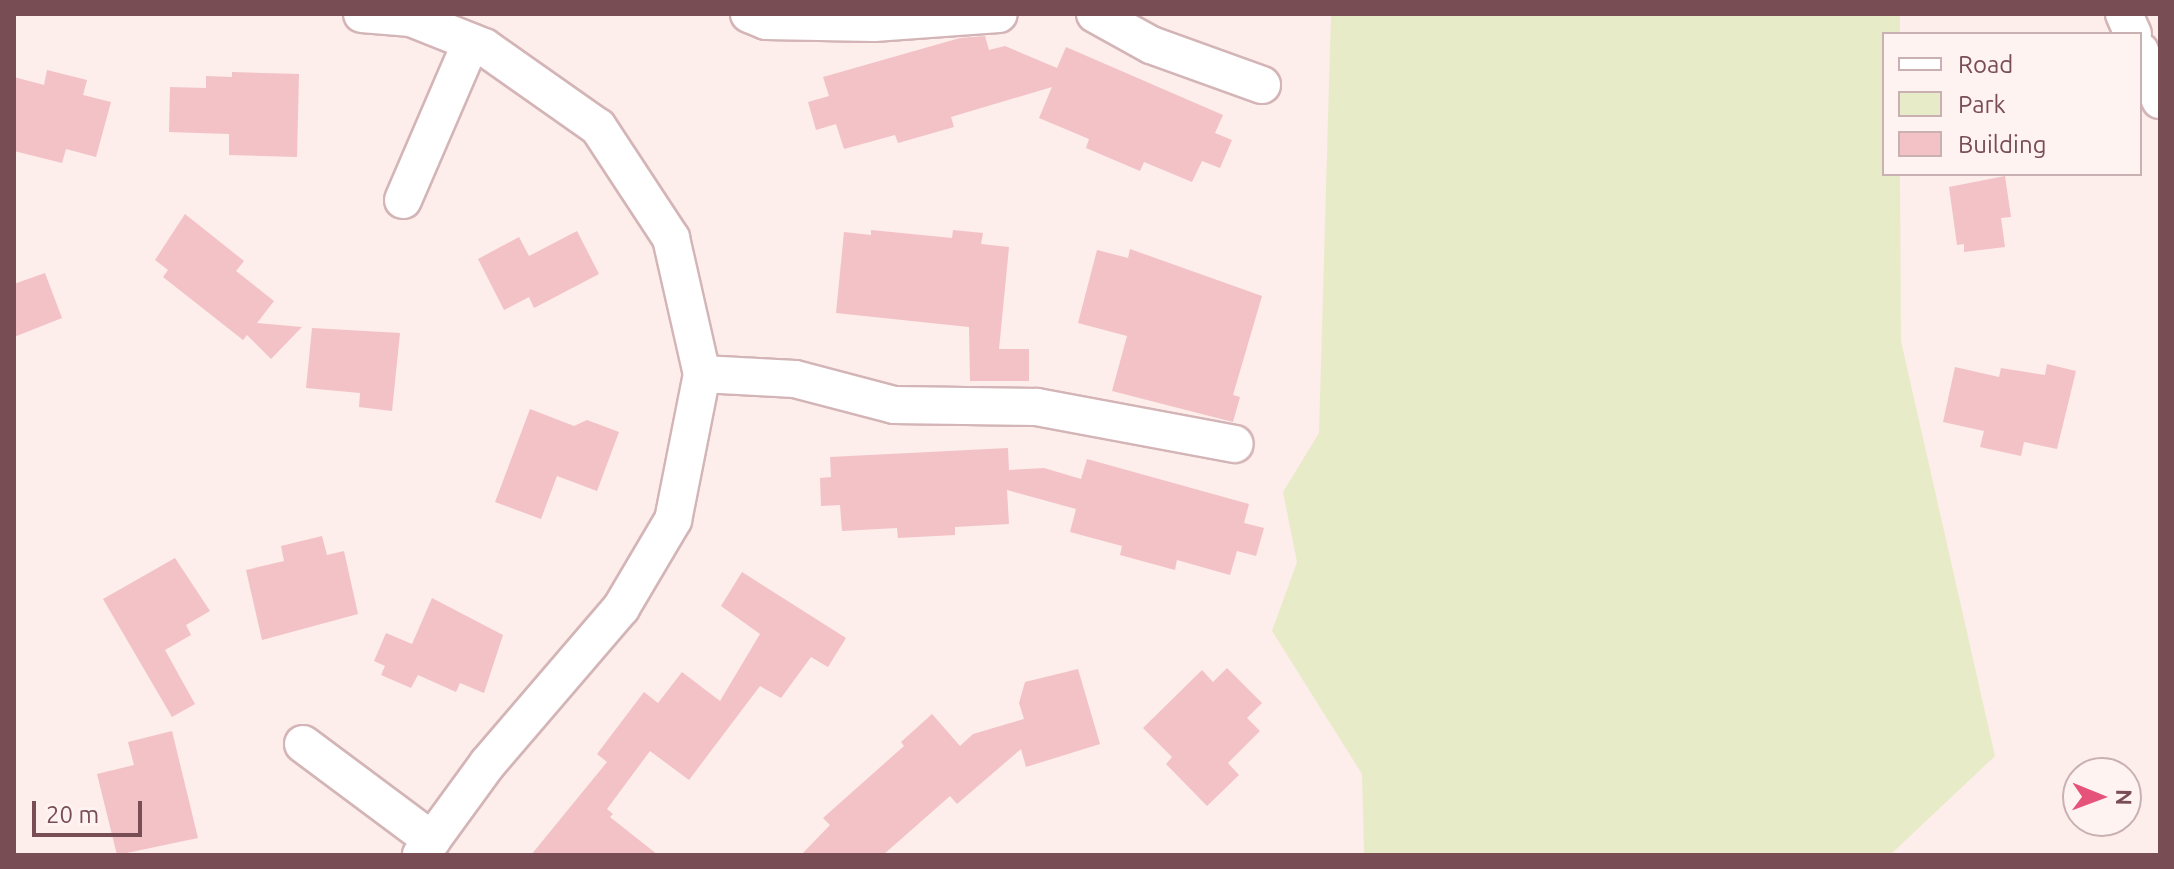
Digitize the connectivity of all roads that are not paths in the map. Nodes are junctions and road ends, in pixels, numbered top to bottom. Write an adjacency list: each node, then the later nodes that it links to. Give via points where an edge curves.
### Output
1 (362, 14): 5 (street, via 411,18)
2 (749, 14): 3 (street, via 766,21 874,23)
3 (999, 14)
4 (1095, 14): 7 (street, via 1151,45)
5 (471, 42): 9 (street); 10 (street, via 598,127 671,238)
6 (2142, 56): 8 (street)
7 (1262, 85)
8 (2160, 100)
9 (403, 200)
10 (702, 374): 11 (street, via 795,379 894,405 1037,407); 13 (street, via 673,520 621,608 488,763)
11 (1235, 444)
12 (303, 744): 13 (street)
13 (427, 847)

